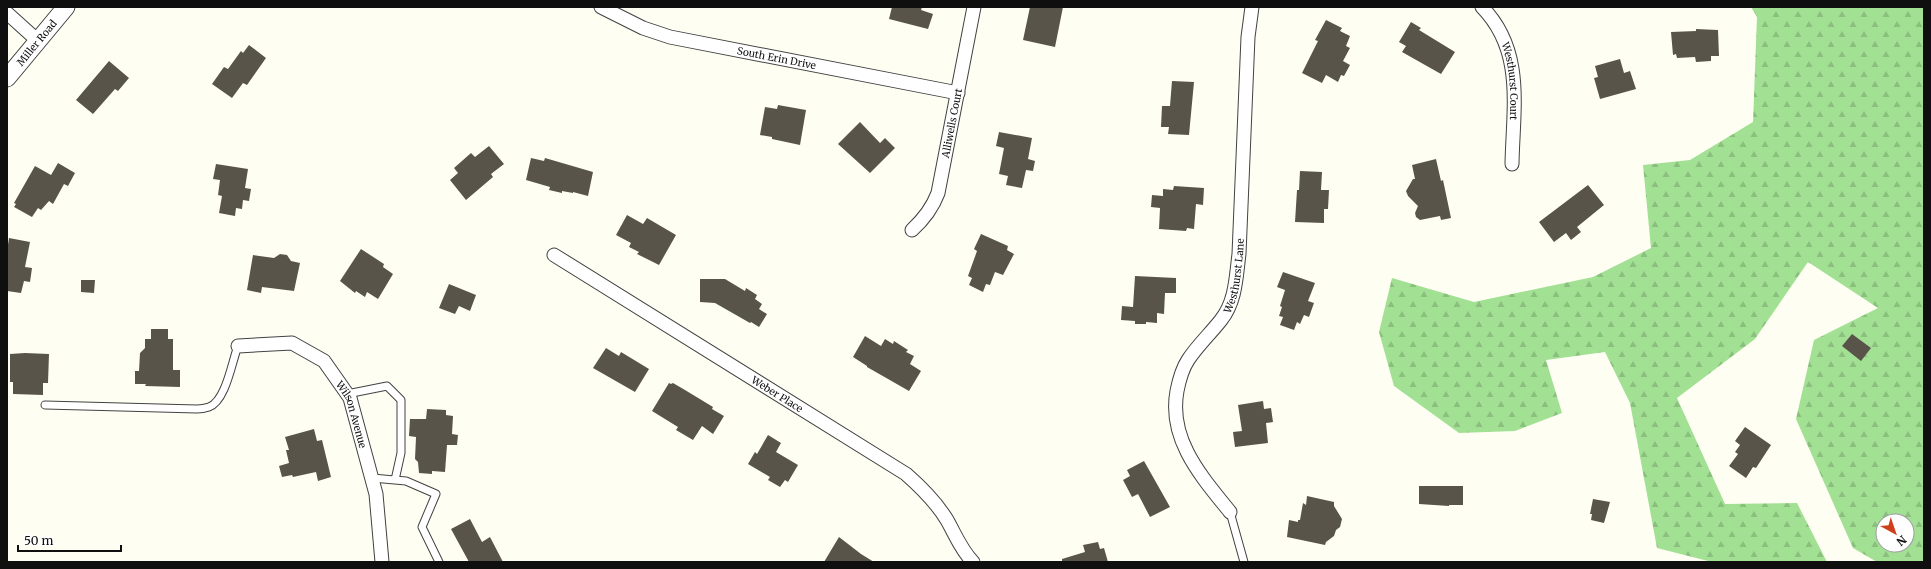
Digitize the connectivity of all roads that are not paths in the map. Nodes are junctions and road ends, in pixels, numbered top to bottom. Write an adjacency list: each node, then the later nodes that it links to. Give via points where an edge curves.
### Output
1 (66, 7): 7 (street, Miller Road)
2 (601, 7): 9 (street, South Erin Drive, via 643,28 670,37)
3 (974, 7): 9 (street, Alliwells Court)
4 (1252, 7): 18 (street, Westhurst Lane, via 1248,37 1235,287 1222,319 1185,365 1179,381 1175,415 1184,449)
5 (1482, 7): 10 (street, Westhurst Court, via 1500,30 1508,46 1512,64)
6 (7, 13): 7 (street)
7 (38, 41): 8 (street, Miller Road)
8 (7, 78)
9 (958, 93): 11 (street, Alliwells Court, via 938,193 923,220)
10 (1512, 164)
11 (912, 230)
12 (554, 255): 21 (street, Weber Place, via 906,474 923,488 938,506)
13 (238, 346): 14 (street, Wilson Avenue, via 292,343 324,361); 15 (lane, via 225,386 219,399 210,407 197,409)
14 (347, 394): 16 (street, Wilson Avenue); 17 (lane, via 387,386 401,400 401,453)
15 (45, 405)
16 (372, 478): 17 (lane); 19 (street, Wilson Avenue, via 376,494)
17 (395, 480): 20 (lane, via 406,480 436,494 422,527)
18 (1230, 512): 22 (lane)
19 (382, 562)
20 (439, 562)
21 (973, 562)
22 (1244, 562)

